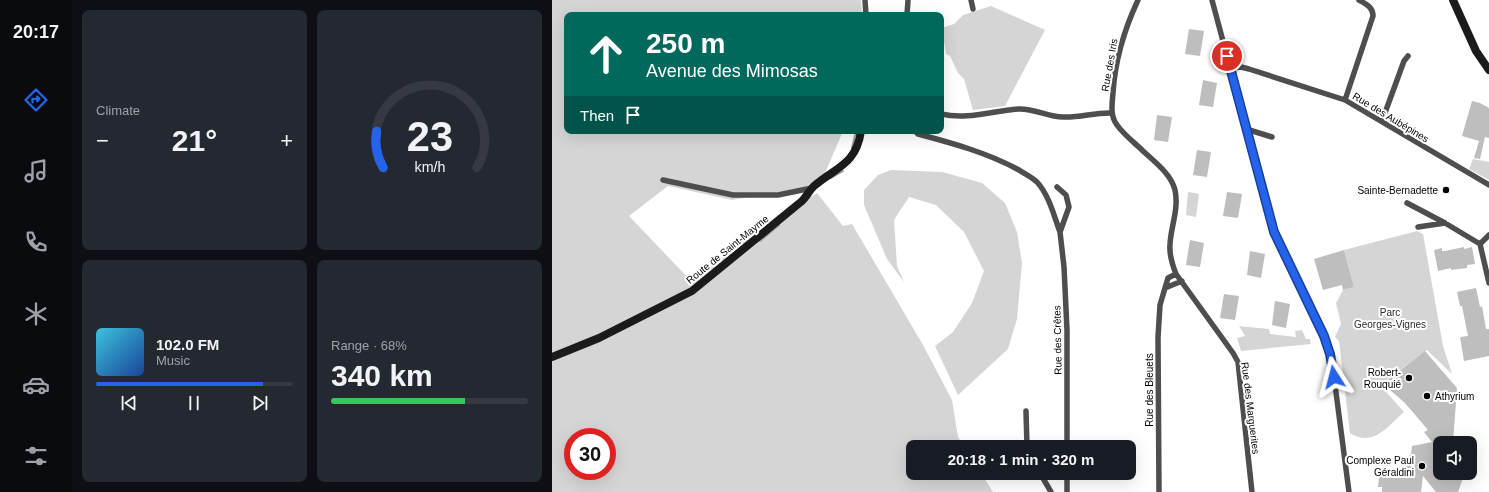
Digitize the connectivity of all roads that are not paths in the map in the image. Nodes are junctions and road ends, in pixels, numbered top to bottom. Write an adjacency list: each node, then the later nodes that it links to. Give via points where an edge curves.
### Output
1 (865, 0): 9 (street)
2 (908, 0): 10 (street)
3 (971, 0): 8 (street)
4 (1138, 0): 15 (street, Rue des Iris, via 1126,24 1119,48)
5 (1212, 0): 12 (street)
6 (1359, 0): 14 (street, via 1370,6 1373,16)
7 (1453, 0): 13 (street, via 1476,51)
8 (973, 9)
9 (866, 12)
10 (907, 12)
11 (1408, 56): 17 (street)
12 (1230, 68): 14 (street, Rue des Aubépines, via 1249,69); 18 (street)
13 (1489, 70)
14 (1345, 100): 17 (street, Rue des Aubépines)
15 (1112, 113): 16 (street, via 1063,117 1032,109 1018,109 965,117); 32 (street, via 1117,125 1171,180 1175,191 1176,208 1170,246 1171,261)
16 (944, 114)
17 (1382, 121): 23 (street, Rue des Aubépines)
18 (1246, 129): 21 (street); 46 (street, via 1274,232 1324,336 1330,354)
19 (861, 134): 25 (street, Route de Saint-Mayme, via 860,141 847,162)
20 (918, 134): 29 (street, Rue des Crêtes, via 986,154 1033,178 1051,209)
21 (1272, 138)
22 (663, 180): 25 (street, via 734,195 778,195)
23 (1489, 185)
24 (1057, 187): 29 (street, Rue des Crêtes, via 1066,195 1068,207)
25 (812, 188): 36 (street, Route de Saint-Mayme, via 802,202 692,291 599,338)
26 (1407, 203): 27 (street)
27 (1445, 223): 28 (street); 31 (street)
28 (1418, 227)
29 (1060, 232): 39 (street, Rue des Crêtes, via 1067,330)
30 (1489, 234): 31 (street)
31 (1480, 244): 34 (street)
32 (1176, 274): 33 (street, Rue des Marguerites); 35 (street, Rue des Bleuets, via 1168,278)
33 (1182, 281): 35 (street); 45 (street, Rue des Marguerites, via 1238,362)
34 (1489, 282)
35 (1165, 288): 44 (street, Rue des Bleuets, via 1160,305 1158,337)
36 (552, 357)
37 (1026, 411): 38 (street)
38 (1027, 440)
39 (1067, 440)
40 (1044, 480): 42 (street)
41 (1067, 480): 43 (street)
42 (1051, 492)
43 (1067, 492)
44 (1159, 492)
45 (1252, 492)
46 (1348, 492)

